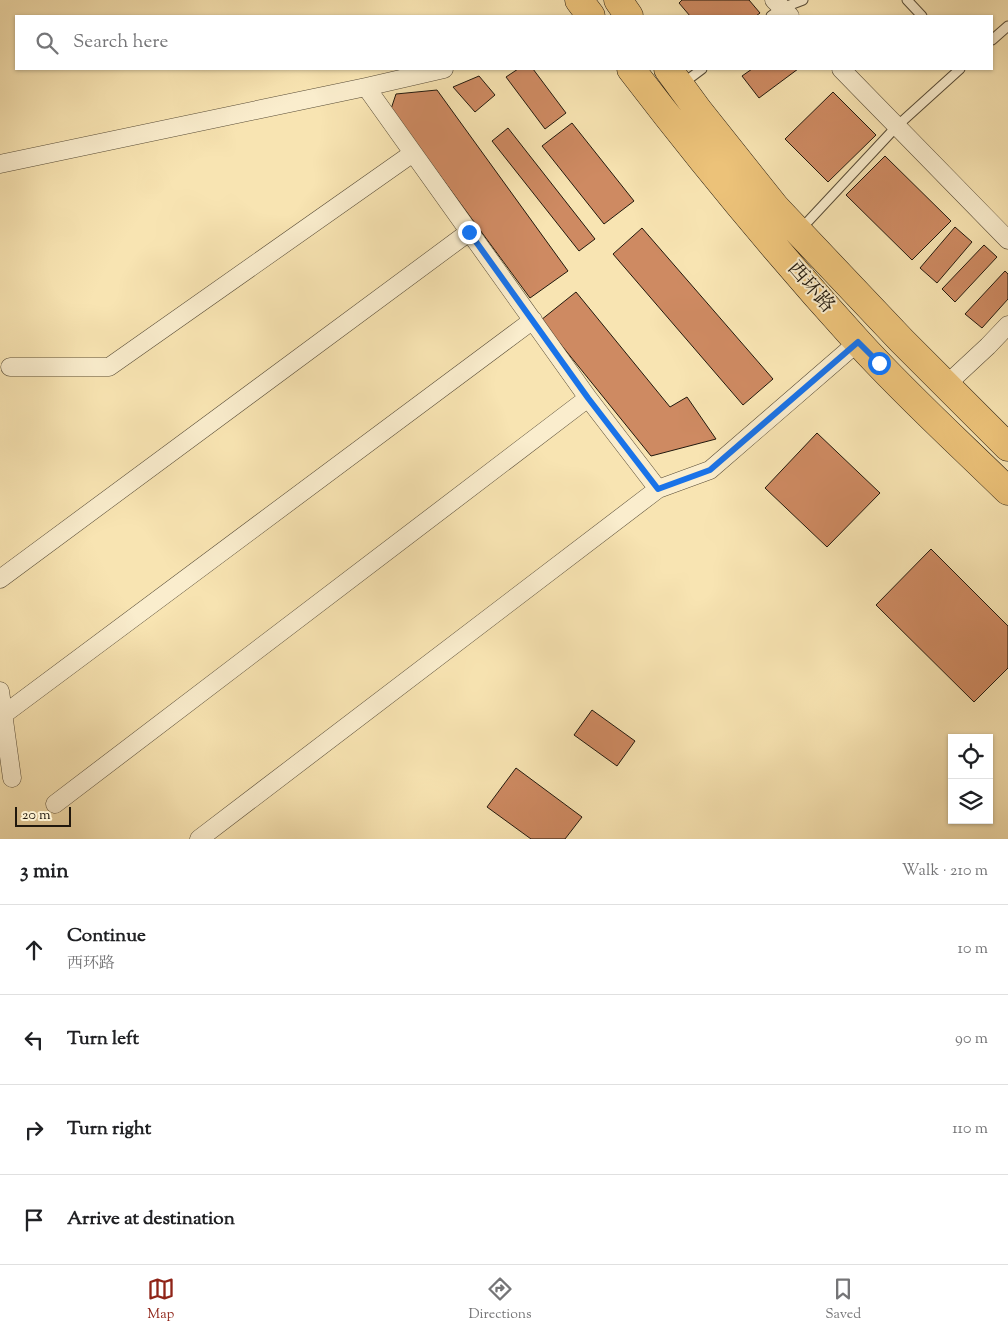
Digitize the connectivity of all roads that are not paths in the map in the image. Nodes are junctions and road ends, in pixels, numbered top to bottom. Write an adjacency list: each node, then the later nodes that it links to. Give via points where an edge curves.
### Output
1 (579, 0): 5 (main road)
2 (803, 0): 4 (lane)
3 (907, 0): 6 (lane)
4 (779, 10)
5 (590, 15)
6 (921, 15)
7 (1008, 26): 8 (lane)
8 (993, 39)
9 (440, 70): 15 (street)
10 (632, 70): 24 (main road, 西环路, via 757,228)
11 (698, 70): 14 (lane)
12 (842, 70): 16 (street)
13 (959, 70): 16 (lane)
14 (674, 77): 20 (main road, 西环路)
15 (366, 87): 17 (street); 18 (street)
16 (897, 126): 20 (lane); 21 (street)
17 (413, 153): 19 (street); 25 (street, via 110,367)
18 (0, 164)
19 (469, 232): 22 (street); 31 (street)
20 (798, 232): 26 (main road, 西环路)
21 (1008, 240)
22 (532, 320): 27 (street); 33 (street)
23 (1008, 325): 26 (street)
24 (858, 342): 29 (street, via 710,470); 30 (main road, 西环路)
25 (10, 367)
26 (945, 386): 28 (main road, 西环路)
27 (588, 398): 29 (street); 35 (street)
28 (1008, 447)
29 (658, 489): 36 (street)
30 (1008, 491)
31 (0, 578)
32 (0, 691): 33 (street)
33 (3, 715): 34 (street)
34 (12, 778)
35 (55, 804)
36 (199, 839)

